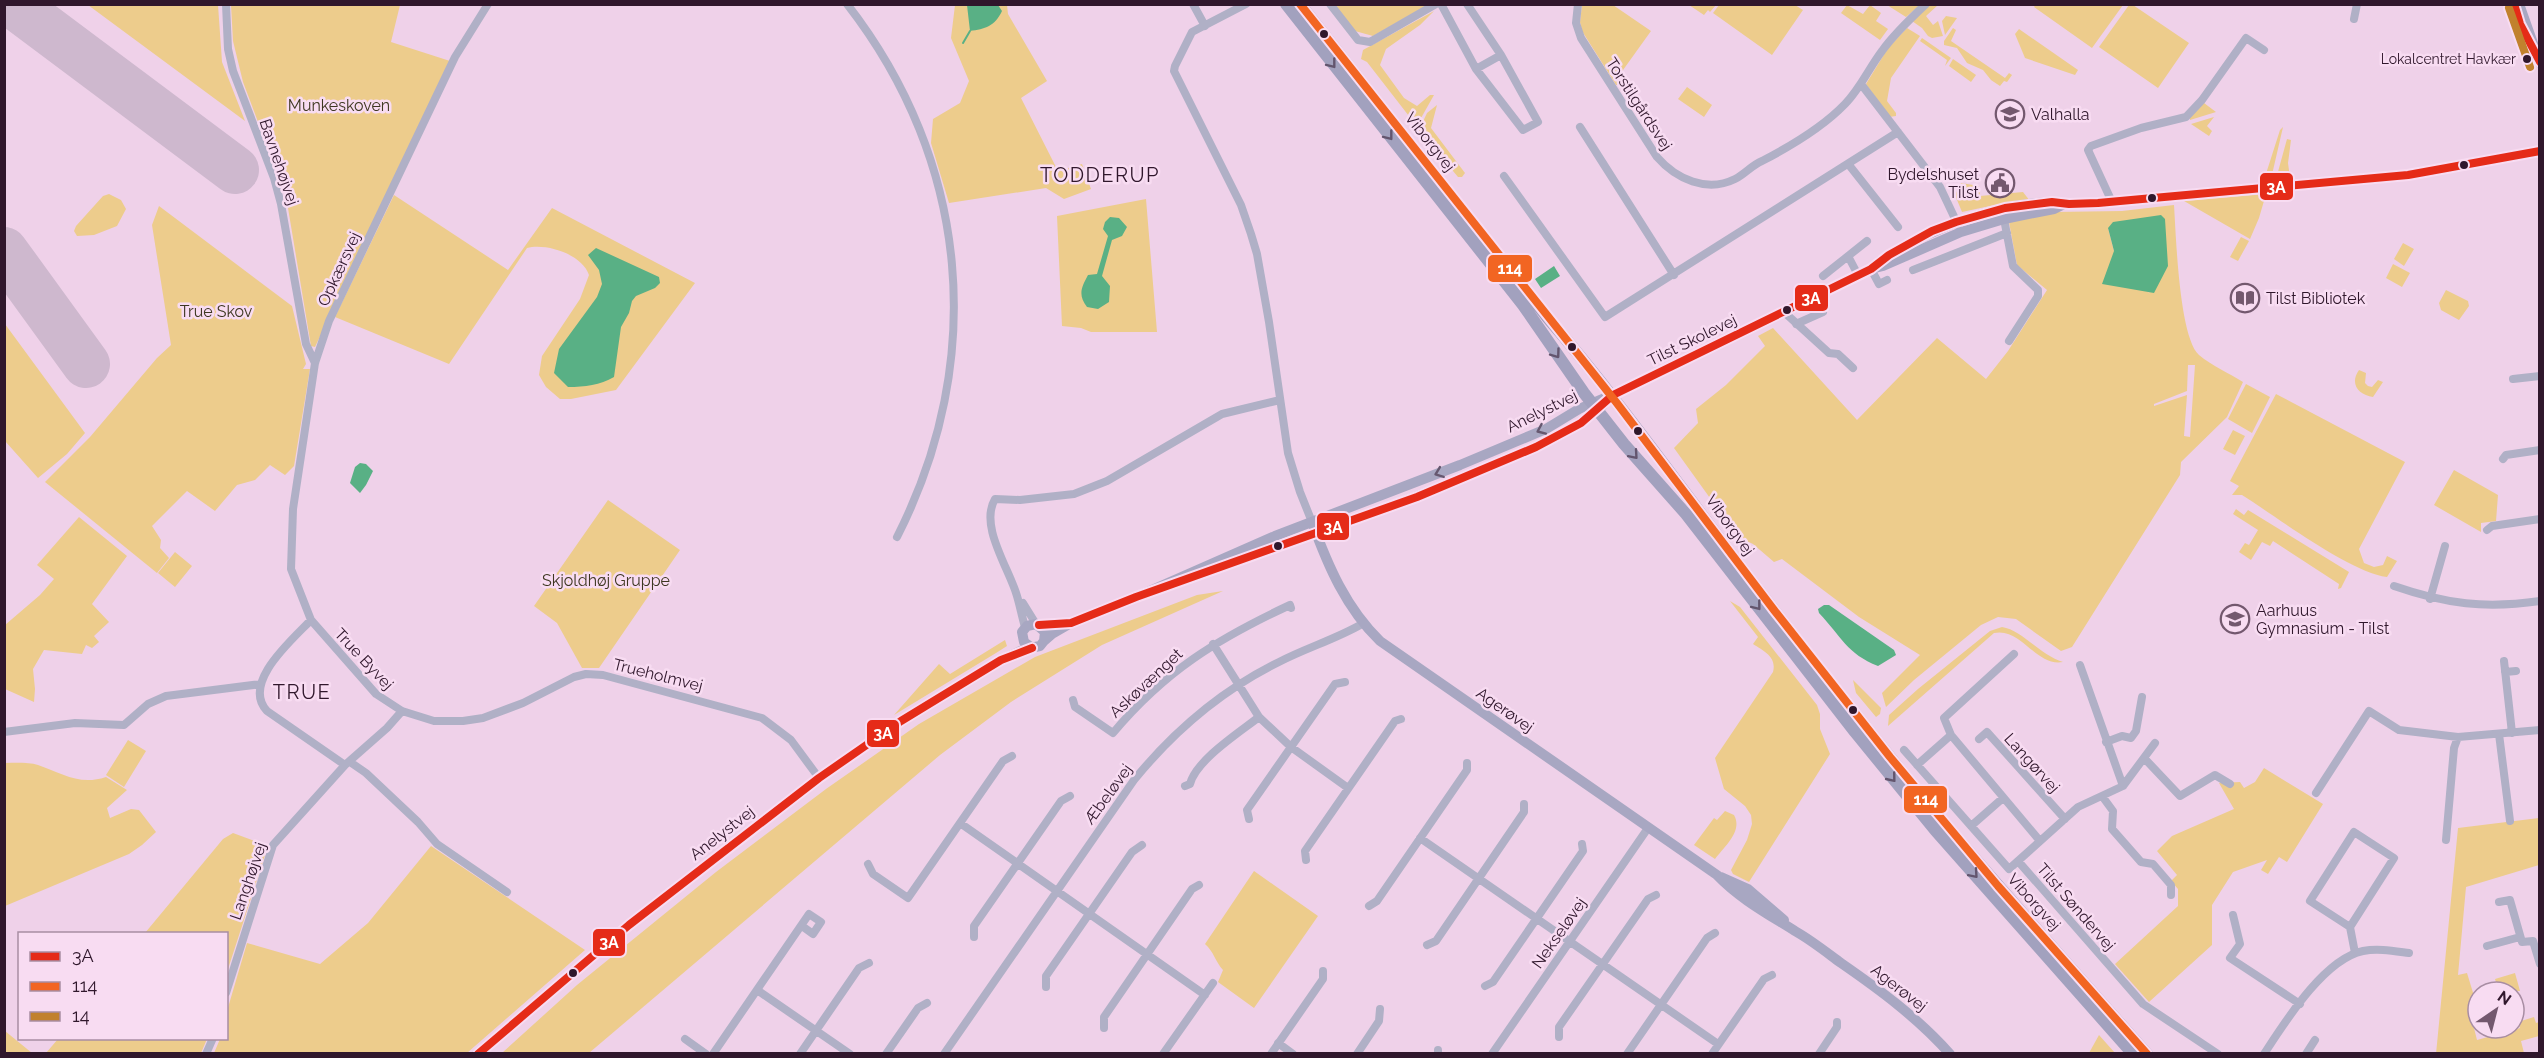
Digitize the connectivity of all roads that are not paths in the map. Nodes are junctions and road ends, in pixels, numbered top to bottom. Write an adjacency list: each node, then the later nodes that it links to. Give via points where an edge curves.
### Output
1 (226, 4): 48 (street, Bavnehøjvej, via 233,71 281,204 306,344)
2 (488, 4): 48 (street, Opkærsvej, via 455,57 329,321)
3 (847, 4): 61 (street, via 870,34 916,119 937,176 953,276 952,345 945,407 926,474)
4 (1193, 4): 18 (street)
5 (1246, 4): 18 (street)
6 (1286, 4): 54 (main road, Viborgvej, one-way to 54, via 1523,305)
7 (1300, 4): 52 (main road, Viborgvej)
8 (1330, 4): 9 (street, via 1358,40 1370,42)
9 (1436, 4)
10 (1441, 4): 23 (street)
11 (1467, 4): 21 (street)
12 (1578, 4): 24 (street, Torstilgårdsvej, via 1576,23 1581,38 1657,157 1674,174 1691,182 1715,184 1742,175 1836,113)
13 (1926, 4): 24 (street, Torstilgårdsvej, via 1883,49)
14 (2357, 4): 17 (street)
15 (2514, 4): 19 (street)
16 (2519, 4): 19 (street)
17 (2354, 20)
18 (1205, 26): 53 (street, via 1190,35 1174,71 1241,205 1251,234)
19 (2534, 49): 22 (street)
20 (2264, 50): 30 (street, via 2247,38 2186,117 2091,146 2088,152)
21 (1502, 55): 23 (street); 23 (street, via 1538,122 1523,130)
22 (2540, 63)
23 (1476, 69)
24 (1861, 84): 26 (street)
25 (1580, 127): 40 (street)
26 (1898, 132): 28 (street); 34 (street, via 1940,188)
27 (2540, 152): 30 (street, Tilst Skolevej, via 2433,172)
28 (1849, 165): 33 (street); 40 (street)
29 (1504, 176): 40 (street, via 1605,317)
30 (2112, 202): 31 (street, Tilst Skolevej)
31 (2064, 204): 32 (street, Tilst Skolevej); 34 (street, Tilst Skolevej, via 1998,210)
32 (2004, 219): 34 (street, Tilst Skolevej); 35 (street)
33 (1898, 227)
34 (1959, 227): 38 (street, Tilst Skolevej)
35 (2007, 233): 39 (street); 47 (street, via 2013,266 2038,290)
36 (1867, 241): 37 (street)
37 (1848, 256): 41 (street); 42 (street)
38 (1871, 269): 41 (street, Tilst Skolevej); 43 (street, via 1879,284)
39 (1913, 270)
40 (1674, 275)
41 (1858, 275): 44 (street, Tilst Skolevej)
42 (1823, 276)
43 (1887, 280)
44 (1784, 312): 46 (street); 52 (street, Tilst Skolevej)
45 (1823, 312): 46 (street)
46 (1796, 324): 49 (street)
47 (2009, 341)
48 (315, 363): 63 (street, Opkærsvej, via 295,489)
49 (1853, 368)
50 (2540, 376): 51 (street)
51 (2513, 378)
52 (1613, 395): 54 (street, Anelystvej); 195 (main road, Viborgvej, via 1738,563 1949,830)
53 (1280, 400): 58 (street, via 1288,453); 72 (street, via 1222,414 1107,481 1074,494 995,499 991,530)
54 (1595, 406): 58 (street, Anelystvej, one-way to 58, via 1579,409 1546,429 1460,465); 60 (street, Anelystvej, via 1581,423 1525,452); 194 (main road, Viborgvej, one-way to 194, via 1686,514 1910,800)
55 (2540, 450): 56 (street, via 2506,454)
56 (2503, 459)
57 (2540, 519): 59 (street)
58 (1312, 522): 60 (street, Agerøvej); 65 (street, Anelystvej)
59 (2487, 530)
60 (1317, 534): 65 (street, Anelystvej); 71 (street, Agerøvej, via 1338,585)
61 (897, 537)
62 (2445, 546): 66 (street)
63 (291, 569): 69 (street, True Byvej)
64 (2394, 586): 66 (street)
65 (1136, 597): 70 (street, Anelystvej)
66 (2430, 599): 67 (street, via 2482,606)
67 (2540, 602)
68 (1292, 608): 74 (street, Askøvænget, via 1290,605)
69 (310, 620): 83 (street, via 268,669); 87 (street, True Byvej, via 376,694)
70 (1071, 623): 72 (street, Anelystvej); 73 (street, Anelystvej)
71 (1362, 624): 84 (street, Æbeløvej); 122 (street, Agerøvej, via 1389,648)
72 (1030, 628): 73 (street, via 1045,632); 75 (street, via 1024,642); 77 (street, Anelystvej)
73 (1044, 641): 75 (street)
74 (1213, 644): 84 (street); 86 (street, Askøvænget, via 1150,693 1113,733 1075,707)
75 (1031, 647): 77 (street, Anelystvej)
76 (2014, 654): 95 (street, via 1944,718)
77 (1001, 660): 107 (street, Anelystvej, via 910,715)
78 (2504, 661): 81 (street)
79 (2080, 665): 98 (street)
80 (2516, 671): 81 (street)
81 (2505, 672): 93 (street)
82 (1345, 681): 100 (street, via 1335,684)
83 (261, 684): 92 (street, via 166,696 148,704 124,725 75,723); 104 (street, via 261,705 267,711)
84 (1238, 685): 88 (street); 134 (street, Æbeløvej, via 1190,721 1148,763)
85 (2142, 697): 98 (street, via 2131,738 2122,736)
86 (1073, 700)
87 (402, 711): 90 (street, True Byvej); 104 (street)
88 (1259, 717): 100 (street); 109 (street, via 1210,757)
89 (1401, 719): 111 (street, via 1395,721)
90 (434, 721): 107 (street, Trueholmvej, via 483,718 574,677 603,675 762,718 791,740)
91 (2540, 730): 93 (street)
92 (4, 732)
93 (2512, 733): 94 (street)
94 (2499, 734): 96 (street); 119 (street, via 2504,801)
95 (1951, 735): 106 (street); 115 (street, Tilst Søndervej)
96 (2458, 737): 112 (street, via 2399,730 2369,711); 124 (street)
97 (1979, 740): 118 (street, Langørvej, via 1987,732)
98 (2106, 742): 110 (street)
99 (2155, 742): 103 (street)
100 (1291, 747): 111 (street); 117 (street, via 1247,810)
101 (1904, 750): 106 (street, Tilst Søndervej)
102 (1012, 756): 120 (street, via 1003,761)
103 (2145, 759): 108 (street, via 2180,796 2215,775); 110 (street)
104 (348, 764): 135 (street, via 366,773 437,844); 161 (street, Langhøjvej, via 273,845)
105 (1467, 764): 123 (street, via 1467,770)
106 (1917, 765): 121 (street, Tilst Søndervej)
107 (819, 778): 178 (street, Anelystvej, via 629,925)
108 (2230, 784)
109 (1185, 786)
110 (2123, 786): 114 (street)
111 (1348, 788): 128 (street, via 1305,851)
112 (2316, 793)
113 (1070, 796): 131 (street, via 1061,801)
114 (2102, 796): 118 (street, via 2078,807); 137 (street, via 2113,811 2112,829 2141,862 2153,864 2170,885)
115 (2003, 798): 121 (street); 125 (street, Tilst Søndervej)
116 (1524, 804): 132 (street, via 1524,812)
117 (1249, 819)
118 (2065, 819): 125 (street)
119 (2510, 821)
120 (960, 823): 130 (street, via 908,898 873,874); 131 (street)
121 (1971, 826): 129 (street, Tilst Søndervej, via 2009,869)
122 (1648, 828): 148 (street, Nekseløvej); 193 (street, Agerøvej, via 1889,997)
123 (1420, 838): 132 (street); 139 (street, via 1377,901)
124 (2446, 840)
125 (2040, 841): 129 (street)
126 (1582, 844): 142 (street, via 1583,851)
127 (1142, 845): 140 (street, via 1132,852)
128 (1306, 860)
129 (2018, 861): 196 (street, Tilst Søndervej, via 2144,1004)
130 (868, 864)
131 (1018, 864): 134 (street); 146 (street, via 974,926)
132 (1479, 878): 142 (street); 149 (street, via 1436,941)
133 (1199, 885): 153 (street, via 1192,889)
134 (1057, 891): 140 (street); 184 (street, Æbeløvej)
135 (507, 892)
136 (1656, 895): 155 (street, via 1648,899)
137 (2171, 895)
138 (2499, 902): 147 (street, via 2510,900)
139 (1369, 906)
140 (1090, 913): 153 (street); 162 (street, via 1046,976)
141 (2233, 915): 167 (street, via 2240,944 2230,958)
142 (1536, 918): 148 (street); 160 (street, via 1493,982)
143 (802, 926): 163 (street)
144 (2350, 927): 144 (street, via 2310,901 2354,832 2394,858); 151 (street)
145 (1714, 933): 166 (street)
146 (974, 937)
147 (2520, 937): 150 (street); 156 (street, via 2522,942 2533,941)
148 (1569, 941): 155 (street); 189 (street, Nekseløvej)
149 (1427, 945)
150 (2487, 946)
151 (2355, 952): 152 (street); 167 (street, via 2327,970)
152 (2409, 953)
153 (1147, 954): 164 (street); 170 (street, via 1104,1017)
154 (869, 963): 171 (street, via 860,968)
155 (1602, 964): 166 (street); 172 (street, via 1559,1027)
156 (2540, 964)
157 (1323, 971): 175 (street, via 1323,979)
158 (1772, 975): 176 (street, via 1764,979)
159 (1213, 983): 164 (street)
160 (1485, 986)
161 (228, 987)
162 (1046, 987)
163 (757, 990): 171 (street); 180 (street)
164 (1205, 994): 185 (street)
165 (927, 1003): 183 (street, via 918,1008)
166 (1660, 1004): 176 (street); 190 (street)
167 (2300, 1004): 177 (street)
168 (1380, 1009): 188 (street, via 1379,1021)
169 (1837, 1022): 192 (street)
170 (1104, 1028)
171 (816, 1030): 181 (street); 182 (street)
172 (1559, 1037)
173 (685, 1039): 179 (street)
174 (2315, 1040): 197 (street)
175 (1278, 1043): 186 (street); 187 (street)
176 (1718, 1044): 191 (street)
177 (2268, 1052)
178 (477, 1053)
179 (706, 1053)
180 (713, 1053)
181 (800, 1053)
182 (850, 1053)
183 (886, 1053)
184 (944, 1053)
185 (1163, 1053)
186 (1271, 1053)
187 (1293, 1053)
188 (1357, 1053)
189 (1492, 1053)
190 (1627, 1053)
191 (1712, 1053)
192 (1819, 1053)
193 (1950, 1053)
194 (2133, 1053)
195 (2147, 1053)
196 (2218, 1053)
197 (2306, 1053)

